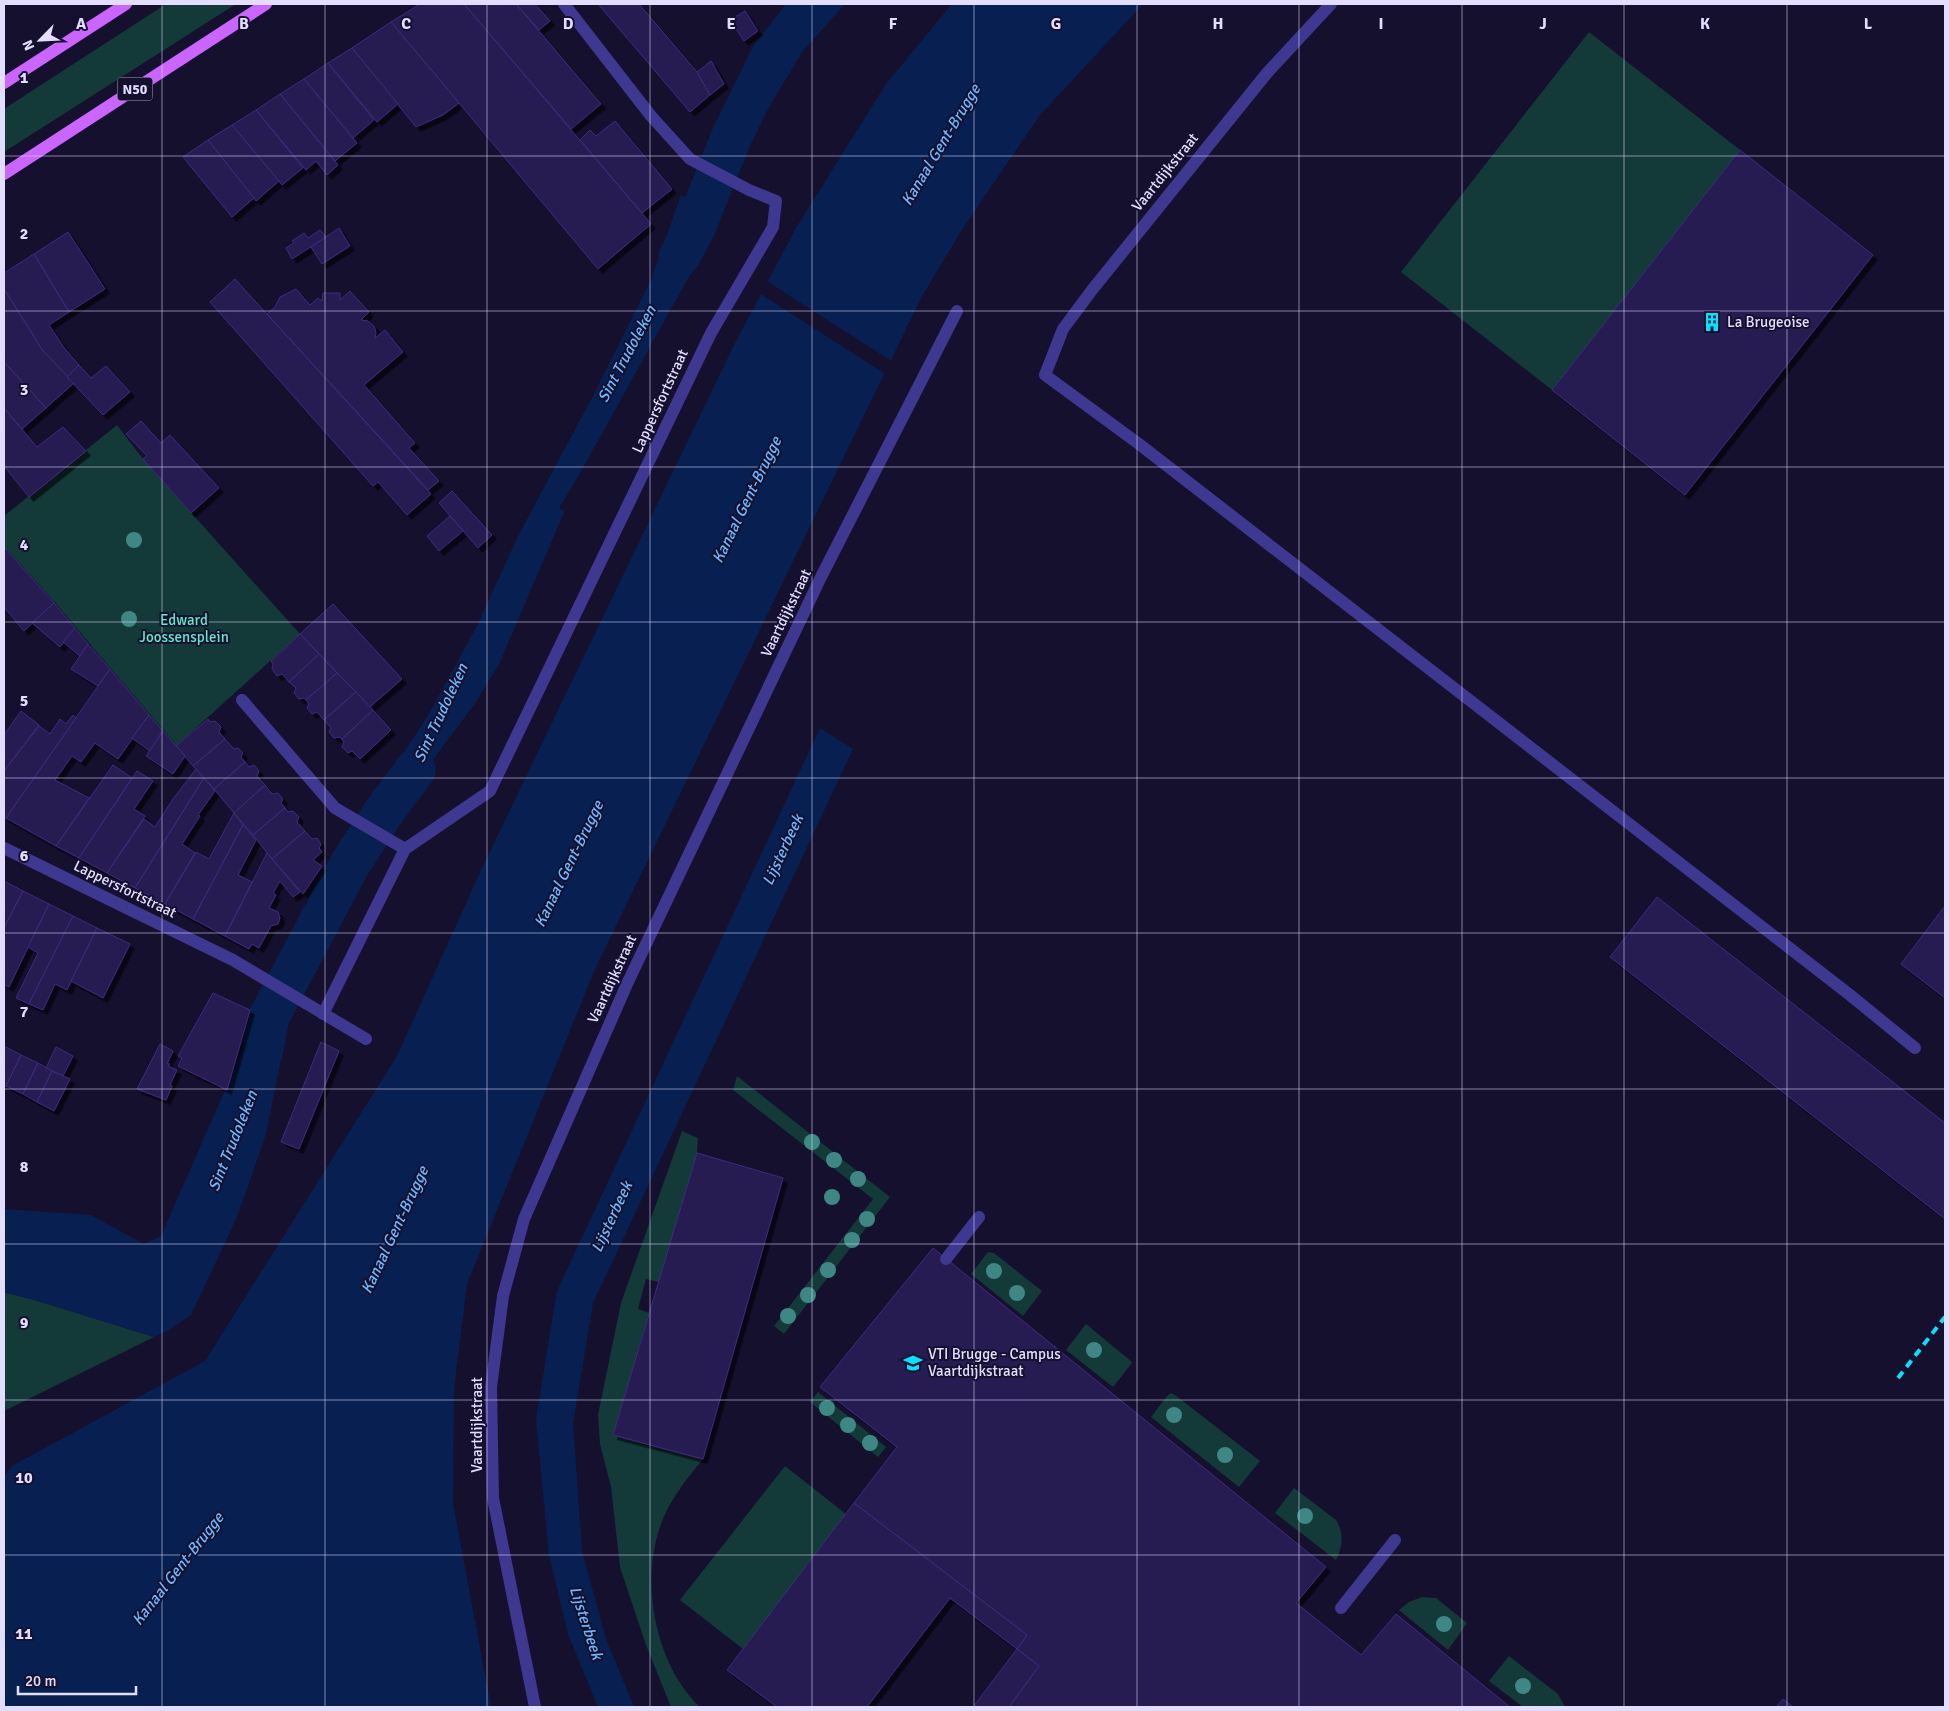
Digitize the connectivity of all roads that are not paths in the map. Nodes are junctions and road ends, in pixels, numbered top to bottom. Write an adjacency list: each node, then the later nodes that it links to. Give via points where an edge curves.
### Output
1 (126, 4): 5 (main road)
2 (266, 4): 6 (main road, N50)
3 (564, 4): 10 (street, Lappersfortstraat, via 651,116 690,158 776,201 773,227 711,333 490,791)
4 (1331, 4): 13 (street, Vaartdijkstraat, via 1267,73 1092,290 1063,329 1045,375 1139,444)
5 (4, 83)
6 (4, 174)
7 (957, 311): 18 (street, Vaartdijkstraat, via 821,576 631,975 524,1220 503,1296 491,1388 493,1489)
8 (242, 700): 10 (street, via 336,808)
9 (4, 848): 11 (street, Lappersfortstraat, via 233,960)
10 (405, 849): 11 (street)
11 (323, 1014): 12 (street, Lappersfortstraat)
12 (366, 1039)
13 (1915, 1048)
14 (978, 1217): 15 (street)
15 (946, 1259)
16 (1395, 1540): 17 (street)
17 (1342, 1608)
18 (535, 1707)

